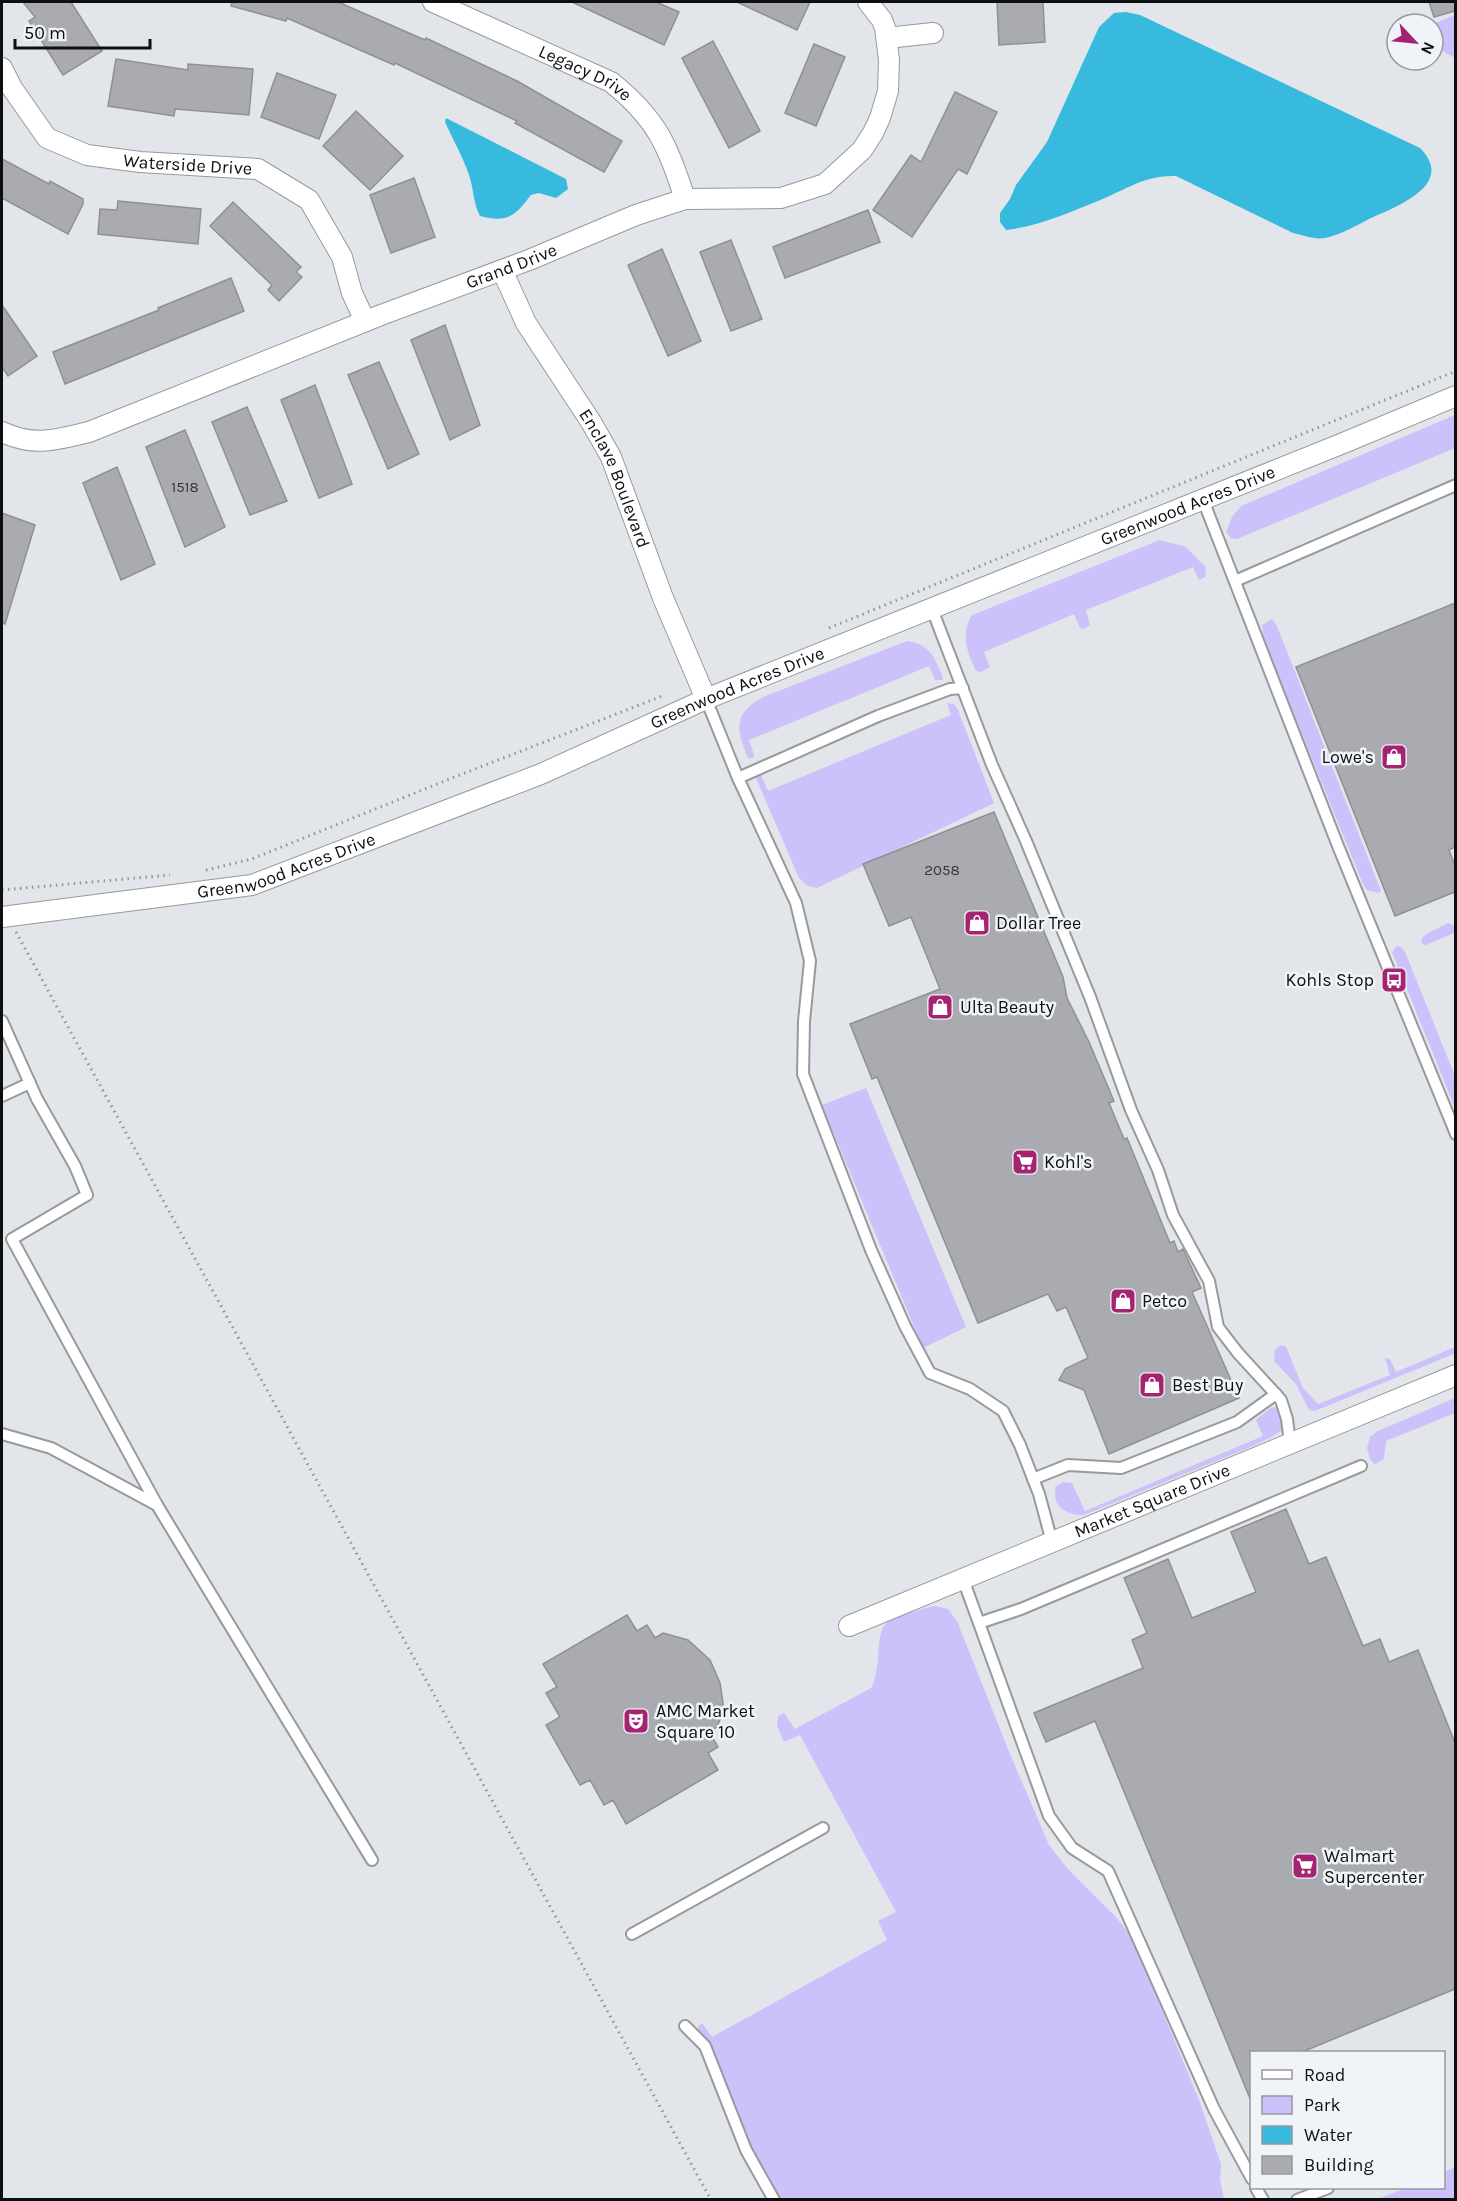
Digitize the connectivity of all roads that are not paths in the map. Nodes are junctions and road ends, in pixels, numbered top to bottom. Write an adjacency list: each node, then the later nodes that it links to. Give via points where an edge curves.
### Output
1 (433, 2): 6 (street, Legacy Drive, via 611,82 649,117)
2 (868, 2): 4 (street, Grand Drive, via 882,20)
3 (933, 33): 4 (street)
4 (887, 38): 6 (street, Grand Drive, via 889,82 880,118 862,150 825,184 781,198)
5 (2, 68): 8 (street, Waterside Drive, via 47,138 87,155 258,169 309,200 342,257)
6 (685, 199): 7 (street, Grand Drive, via 636,214)
7 (502, 270): 8 (street, Grand Drive); 16 (street, Enclave Boulevard, via 526,323 611,457 663,598)
8 (365, 321): 10 (street, Grand Drive, via 89,432 44,442)
9 (1455, 396): 12 (street, Greenwood Acres Drive)
10 (4, 433)
11 (1455, 485): 13 (lane)
12 (1203, 500): 13 (lane); 14 (street, Greenwood Acres Drive)
13 (1235, 581): 22 (lane)
14 (932, 609): 15 (lane); 16 (street, Greenwood Acres Drive)
15 (963, 688): 17 (lane, via 950,689 879,716); 26 (lane, via 1090,997 1173,1215 1209,1281 1218,1328)
16 (706, 699): 17 (lane); 18 (street, Greenwood Acres Drive, via 541,774 252,885)
17 (738, 778): 30 (lane, via 796,903 810,961 803,1074 871,1250 930,1373 970,1389 1003,1411)
18 (8, 924)
19 (2, 1021): 20 (lane)
20 (30, 1083): 21 (lane); 23 (lane, via 87,1195)
21 (2, 1096)
22 (1455, 1134)
23 (12, 1239): 24 (lane); 31 (lane)
24 (2, 1245)
25 (1455, 1376): 28 (street, Market Square Drive)
26 (1276, 1394): 28 (lane, via 1287,1419); 30 (lane, via 1237,1422 1121,1468 1068,1465)
27 (2, 1434): 31 (lane, via 51,1448)
28 (1290, 1443): 32 (street, Market Square Drive)
29 (1361, 1466): 34 (lane, via 1021,1609)
30 (1033, 1479): 32 (lane)
31 (158, 1505): 37 (lane)
32 (1052, 1542): 33 (street, Market Square Drive)
33 (963, 1579): 34 (lane); 35 (street, Market Square Drive)
34 (979, 1623): 40 (lane, via 1049,1816 1072,1848 1108,1871 1214,2109)
35 (849, 1626)
36 (823, 1828): 38 (lane)
37 (372, 1860)
38 (632, 1934)
39 (685, 2026): 42 (lane, via 705,2046 746,2150)
40 (1250, 2177)
41 (1323, 2189): 43 (lane)
42 (774, 2199)
43 (1297, 2199)

